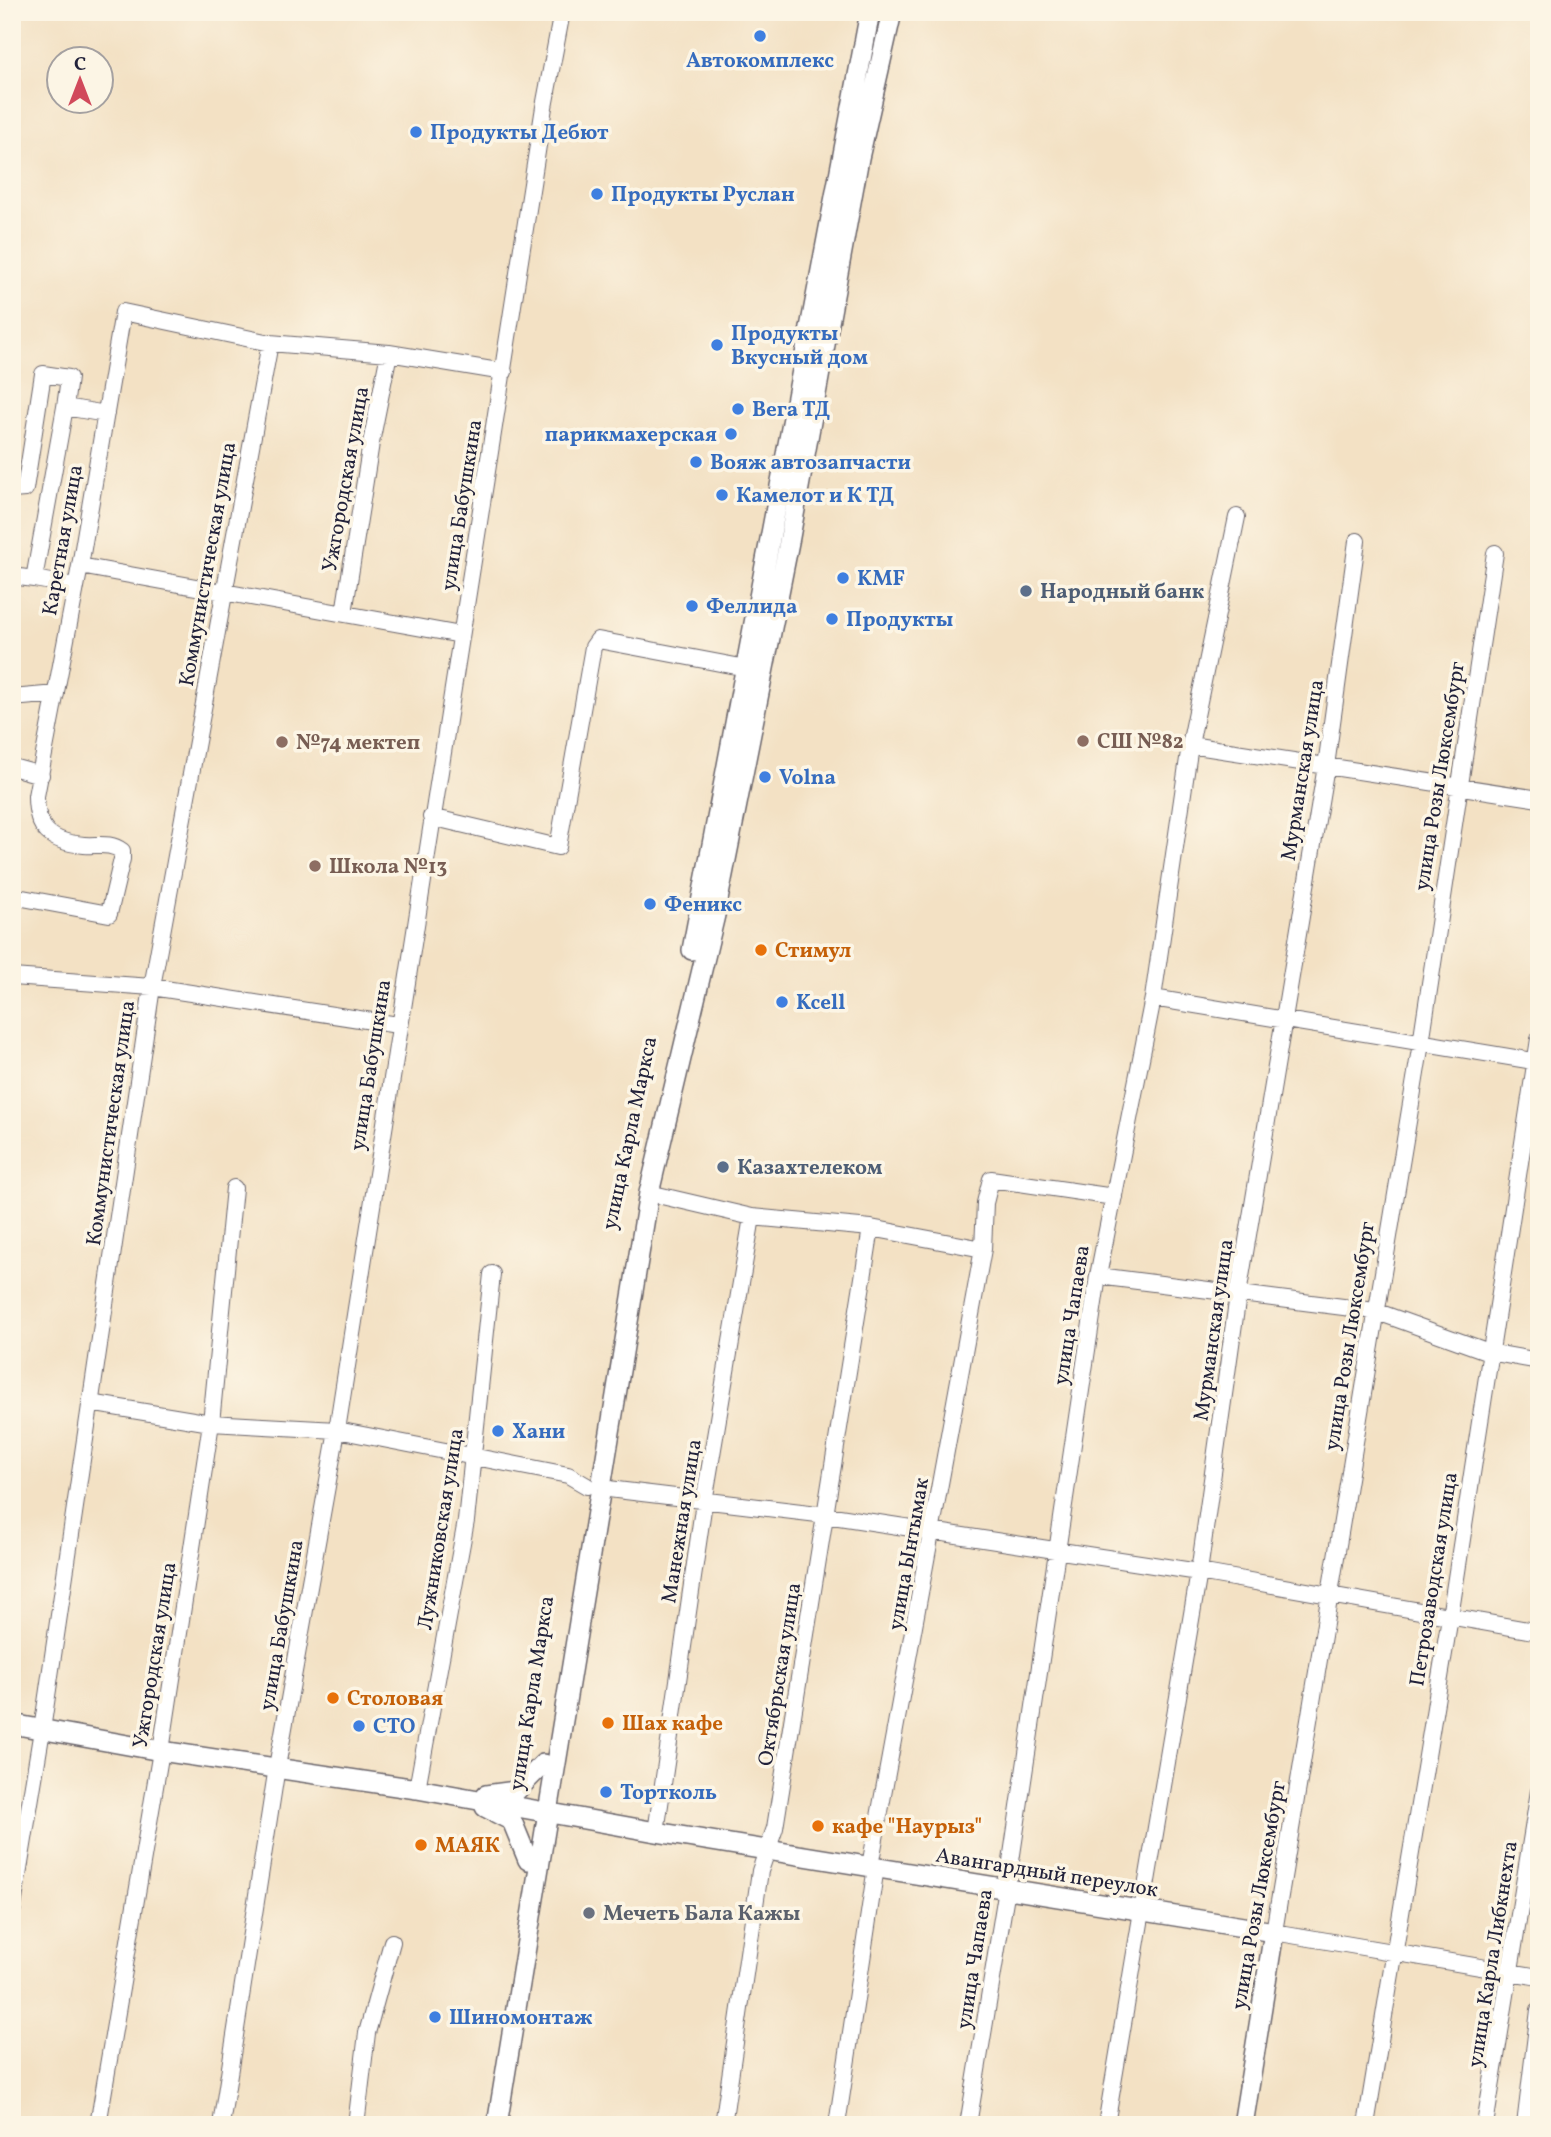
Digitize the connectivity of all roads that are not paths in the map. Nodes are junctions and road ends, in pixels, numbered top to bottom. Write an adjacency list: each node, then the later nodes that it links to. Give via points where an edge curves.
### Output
1 (562, 12): 7 (street, улица Бабушкина)
2 (870, 12): 4 (main road)
3 (891, 12): 4 (main road)
4 (852, 157): 22 (main road, улица Карла Маркса)
5 (270, 343): 6 (street); 9 (street, Каретная улица, via 123,312); 19 (street, Коммунистическая улица)
6 (389, 353): 7 (street); 20 (street, Ужгородская улица)
7 (504, 372): 21 (street, улица Бабушкина)
8 (65, 407): 9 (street); 10 (street); 11 (street, via 69,378 43,374)
9 (106, 414): 15 (street, Каретная улица)
10 (52, 477): 11 (street); 17 (street)
11 (19, 489)
12 (1237, 516): 25 (street, улица Чапаева)
13 (1357, 541): 26 (street, Мурманская улица)
14 (1495, 553): 29 (street, улица Розы Люксембург)
15 (80, 566): 18 (street, Каретная улица); 19 (street)
16 (12, 576): 17 (street)
17 (34, 579): 18 (street)
18 (75, 586): 23 (street, Каретная улица)
19 (223, 590): 20 (street); 34 (street, Коммунистическая улица)
20 (344, 613): 21 (street)
21 (461, 635): 31 (street, улица Бабушкина)
22 (754, 670): 31 (street, via 598,640 594,642 558,847); 42 (main road, улица Карла Маркса, via 715,915); 57 (main road, улица Карла Маркса, via 639,1192)
23 (56, 694): 24 (street); 28 (street, Каретная улица)
24 (12, 698)
25 (1190, 745): 26 (street); 35 (street, улица Чапаева)
26 (1326, 766): 29 (street); 36 (street, Мурманская улица)
27 (12, 767): 28 (street)
28 (41, 775): 32 (street, Каретная улица, via 36,817 48,834 122,851 110,910 105,914)
29 (1461, 786): 30 (street); 39 (street, улица Розы Люксембург)
30 (1539, 800)
31 (431, 817): 37 (street, улица Бабушкина)
32 (12, 896)
33 (12, 977): 34 (street)
34 (152, 987): 37 (street); 53 (street, Коммунистическая улица)
35 (1153, 998): 36 (street); 43 (street, улица Чапаева)
36 (1282, 1019): 39 (street); 49 (street, Мурманская улица)
37 (398, 1026): 55 (street, улица Бабушкина)
38 (1539, 1039): 40 (street, Петрозаводская улица)
39 (1421, 1043): 40 (street); 50 (street, улица Розы Люксембург)
40 (1537, 1062): 51 (street, Петрозаводская улица)
41 (234, 1188): 54 (street, Ужгородская улица)
42 (649, 1193): 44 (street); 57 (main road, улица Карла Маркса)
43 (1114, 1197): 46 (street, улица Ынтымак, via 991,1179); 48 (street, улица Чапаева)
44 (752, 1217): 45 (street); 58 (street, Манежная улица)
45 (872, 1228): 46 (street); 59 (street, Октябрьская улица)
46 (983, 1249): 60 (street, улица Ынтымак)
47 (492, 1274): 56 (street, Лужниковская улица)
48 (1098, 1276): 49 (street); 61 (street, улица Чапаева)
49 (1238, 1295): 50 (street); 62 (street, Мурманская улица)
50 (1376, 1311): 51 (street); 63 (street, улица Розы Люксембург)
51 (1489, 1352): 52 (street); 64 (street, Петрозаводская улица)
52 (1539, 1362)
53 (90, 1403): 54 (street); 67 (street, Коммунистическая улица)
54 (211, 1423): 55 (street); 68 (street, Ужгородская улица)
55 (337, 1430): 56 (street); 70 (street, улица Бабушкина)
56 (475, 1457): 57 (street, via 568,1475); 71 (street, Лужниковская улица)
57 (593, 1487): 58 (street); 69 (main road, улица Карла Маркса); 74 (main road, улица Карла Маркса)
58 (704, 1502): 59 (street); 75 (street, Манежная улица)
59 (826, 1515): 60 (street); 76 (street, Октябрьская улица)
60 (934, 1532): 61 (street); 78 (street, улица Ынтымак)
61 (1055, 1551): 62 (street); 79 (street, улица Чапаева)
62 (1199, 1572): 63 (street); 80 (street, Мурманская улица)
63 (1332, 1594): 64 (street); 82 (street, улица Розы Люксембург)
64 (1450, 1617): 65 (street); 84 (street, Петрозаводская улица)
65 (1539, 1632)
66 (12, 1724): 67 (main road)
67 (43, 1730): 68 (main road); 81 (street, Коммунистическая улица)
68 (161, 1751): 70 (main road); 88 (street, Ужгородская улица)
69 (543, 1764): 73 (main road, via 516,1791); 74 (main road, улица Карла Маркса)
70 (277, 1767): 71 (main road); 89 (street, улица Бабушкина)
71 (417, 1789): 73 (main road)
72 (1539, 1791): 85 (street, улица Карла Либкнехта)
73 (461, 1798): 74 (main road, Авангардный переулок); 77 (main road, via 512,1821)
74 (542, 1810): 75 (main road, Авангардный переулок); 77 (main road, улица Карла Маркса); 92 (main road, улица Карла Маркса)
75 (656, 1832): 76 (main road, Авангардный переулок)
76 (768, 1849): 78 (main road, Авангардный переулок); 93 (street, Октябрьская улица, via 760,1871)
77 (528, 1860): 91 (main road, улица Карла Маркса)
78 (873, 1867): 79 (main road, Авангардный переулок); 94 (street, улица Ынтымак)
79 (1007, 1888): 80 (main road, Авангардный переулок); 95 (street, улица Чапаева)
80 (1140, 1910): 82 (main road, Авангардный переулок); 96 (street, Мурманская улица)
81 (12, 1912)
82 (1274, 1932): 84 (street, Авангардный переулок); 97 (main road, улица Розы Люксембург)
83 (392, 1942): 90 (street, via 367,2033)
84 (1393, 1953): 85 (street, Авангардный переулок); 98 (street, Петрозаводская улица)
85 (1511, 1972): 86 (street, Авангардный переулок); 99 (street, улица Карла Либкнехта)
86 (1539, 1977)
87 (1539, 2010): 100 (street)
88 (98, 2125)
89 (221, 2125)
90 (356, 2125)
91 (484, 2125)
92 (497, 2125)
93 (723, 2125)
94 (837, 2125)
95 (968, 2125)
96 (1106, 2125)
97 (1243, 2125)
98 (1366, 2125)
99 (1485, 2125)
100 (1525, 2125)

